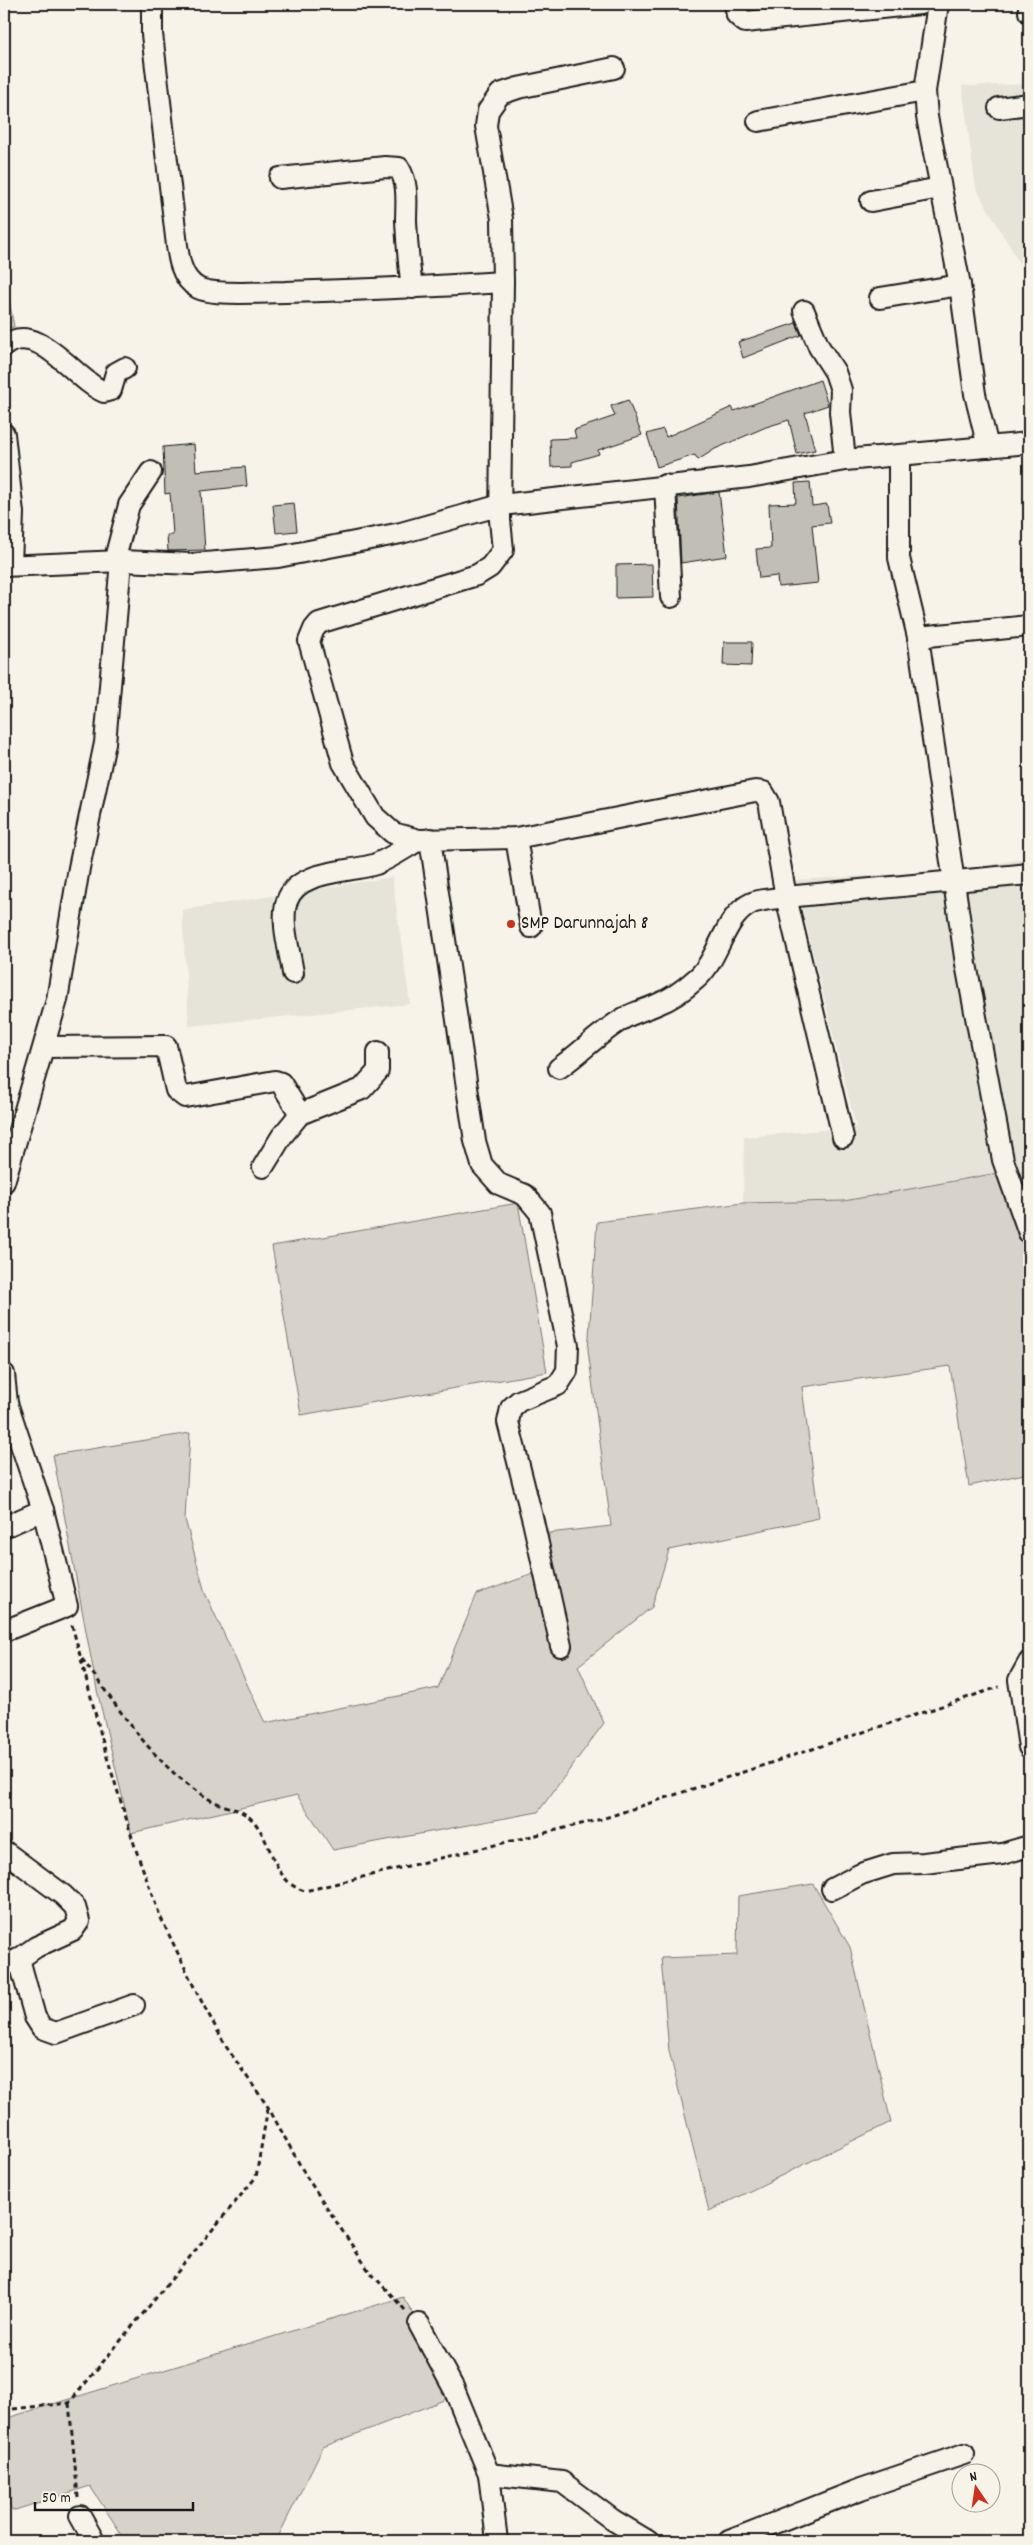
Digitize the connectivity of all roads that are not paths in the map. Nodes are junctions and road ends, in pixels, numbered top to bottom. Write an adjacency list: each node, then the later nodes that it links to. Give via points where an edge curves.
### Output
1 (152, 4): 17 (street, via 152,34 176,237 180,264 191,284 204,290 250,293)
2 (735, 4): 3 (street, via 737,15 745,22)
3 (920, 4)
4 (938, 4): 8 (street)
5 (1029, 4): 6 (street)
6 (1029, 12)
7 (614, 68): 15 (street, via 500,94 488,111 486,126 502,219)
8 (925, 91): 11 (street); 13 (street)
9 (1029, 104): 10 (street)
10 (1000, 108)
11 (758, 121)
12 (280, 178): 17 (street, via 399,168 406,196)
13 (940, 188): 14 (street); 16 (street)
14 (871, 201)
15 (503, 282): 17 (street); 29 (street)
16 (960, 285): 18 (street); 24 (street, via 975,394)
17 (412, 288)
18 (880, 298)
19 (804, 311): 26 (street, via 841,390)
20 (4, 346): 21 (street, via 18,338 36,341 90,384 106,392 111,390 114,374)
21 (125, 368)
22 (4, 434): 31 (street, via 13,513)
23 (1029, 443): 24 (street)
24 (988, 447): 25 (street)
25 (900, 456): 26 (street); 34 (street, via 900,558)
26 (845, 460): 28 (street, via 749,477)
27 (151, 472): 30 (street, via 129,506)
28 (665, 485): 29 (street); 32 (street)
29 (501, 505): 30 (street, via 401,533 278,558 193,564); 36 (street, via 503,550 490,568 477,575 320,623 309,640 343,763 383,826 393,834)
30 (117, 561): 31 (street); 42 (street, via 105,743 79,868 57,1000)
31 (8, 566)
32 (671, 597)
33 (1029, 626): 34 (street)
34 (918, 637): 38 (street)
35 (516, 838): 36 (street); 39 (street, via 759,791 769,802); 40 (street)
36 (425, 840): 41 (street, via 374,864 318,875 300,885 288,900 285,916); 55 (street, via 475,1141 482,1164 499,1184 525,1195 540,1213 568,1346 567,1371 558,1384 519,1401 511,1408 508,1422 534,1521)
37 (1029, 874): 38 (street)
38 (955, 880): 39 (street); 49 (street, via 966,964 1003,1160)
39 (786, 897): 44 (street, via 753,903 740,911 713,959 698,978 660,1003 626,1017); 46 (street)
40 (531, 928)
41 (293, 973)
42 (45, 1047): 45 (street, via 166,1046 179,1095 185,1097 275,1081 281,1083); 48 (street)
43 (378, 1052): 45 (street, via 378,1071 362,1089)
44 (558, 1068)
45 (300, 1114): 47 (street)
46 (843, 1137)
47 (263, 1167)
48 (4, 1182)
49 (1029, 1233)
50 (4, 1374): 51 (street)
51 (5, 1404): 52 (street)
52 (42, 1510): 53 (street); 54 (street, via 67,1606)
53 (4, 1527)
54 (4, 1631)
55 (560, 1646)
56 (1029, 1662): 57 (street, via 1019,1680)
57 (1029, 1747)
58 (1029, 1846): 60 (street, via 1002,1854 893,1864 860,1874)
59 (8, 1859): 61 (street, via 63,1894 75,1907 79,1922 73,1930)
60 (832, 1889)
61 (12, 1962): 62 (street, via 35,2017 45,2030 56,2033)
62 (134, 2005)
63 (419, 2324): 65 (street, via 454,2389)
64 (964, 2454): 70 (street, via 861,2489)
65 (488, 2474): 68 (street); 69 (street, via 562,2482)
66 (80, 2516): 67 (street)
67 (94, 2541)
68 (497, 2541)
69 (648, 2541)
70 (730, 2541)

